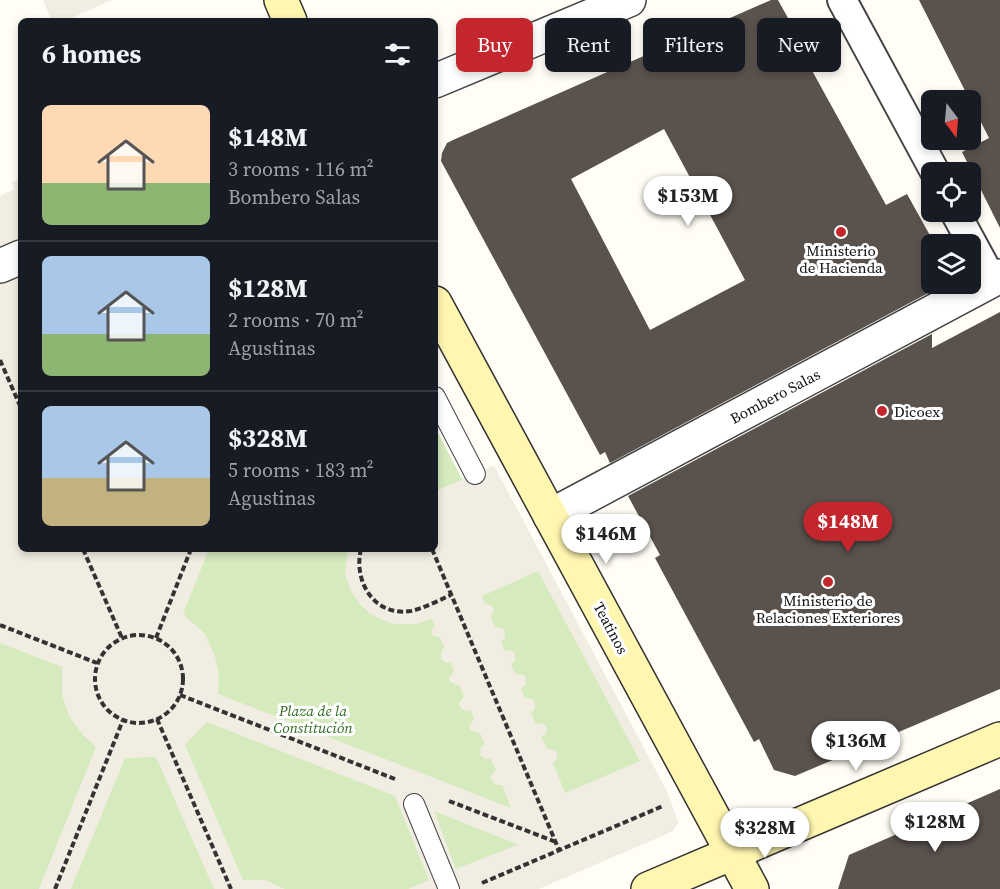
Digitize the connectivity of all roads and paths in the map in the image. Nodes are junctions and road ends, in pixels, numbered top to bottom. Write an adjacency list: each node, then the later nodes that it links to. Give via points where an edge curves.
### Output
1 (281, 0): 4 (main road)
2 (628, 0): 5 (street)
3 (842, 0): 6 (street)
4 (289, 18)
5 (438, 80)
6 (929, 162)
7 (962, 222): 10 (street)
8 (18, 258): 9 (street)
9 (0, 266)
10 (996, 278): 16 (street, Bombero Salas)
11 (438, 309): 16 (main road, Teatinos)
12 (0, 360): 13 (path)
13 (18, 401)
14 (438, 403): 15 (lane)
15 (475, 474)
16 (550, 516): 31 (main road, Teatinos)
17 (83, 552): 23 (path)
18 (190, 552): 24 (path)
19 (361, 552): 21 (path, via 362,585 382,606 411,611)
20 (433, 552): 21 (path)
21 (451, 595): 34 (path)
22 (0, 625): 25 (path)
23 (122, 638): 24 (path, via 142,634); 25 (path, via 110,645)
24 (156, 638): 26 (path, via 172,649 181,663 184,680)
25 (97, 663): 28 (path, via 97,693 105,708)
26 (180, 695): 27 (path, via 169,711); 30 (path)
27 (157, 719): 28 (path, via 136,723); 39 (path)
28 (123, 720): 38 (path)
29 (1000, 739): 36 (main road)
30 (402, 782)
31 (699, 791): 35 (path); 36 (main road, Teatinos)
32 (446, 799): 34 (path)
33 (414, 804): 40 (lane)
34 (556, 843): 35 (path)
35 (560, 850): 37 (path)
36 (732, 852): 41 (main road); 42 (main road, Teatinos)
37 (477, 885)
38 (55, 889)
39 (231, 889)
40 (449, 889)
41 (648, 889)
42 (752, 889)

